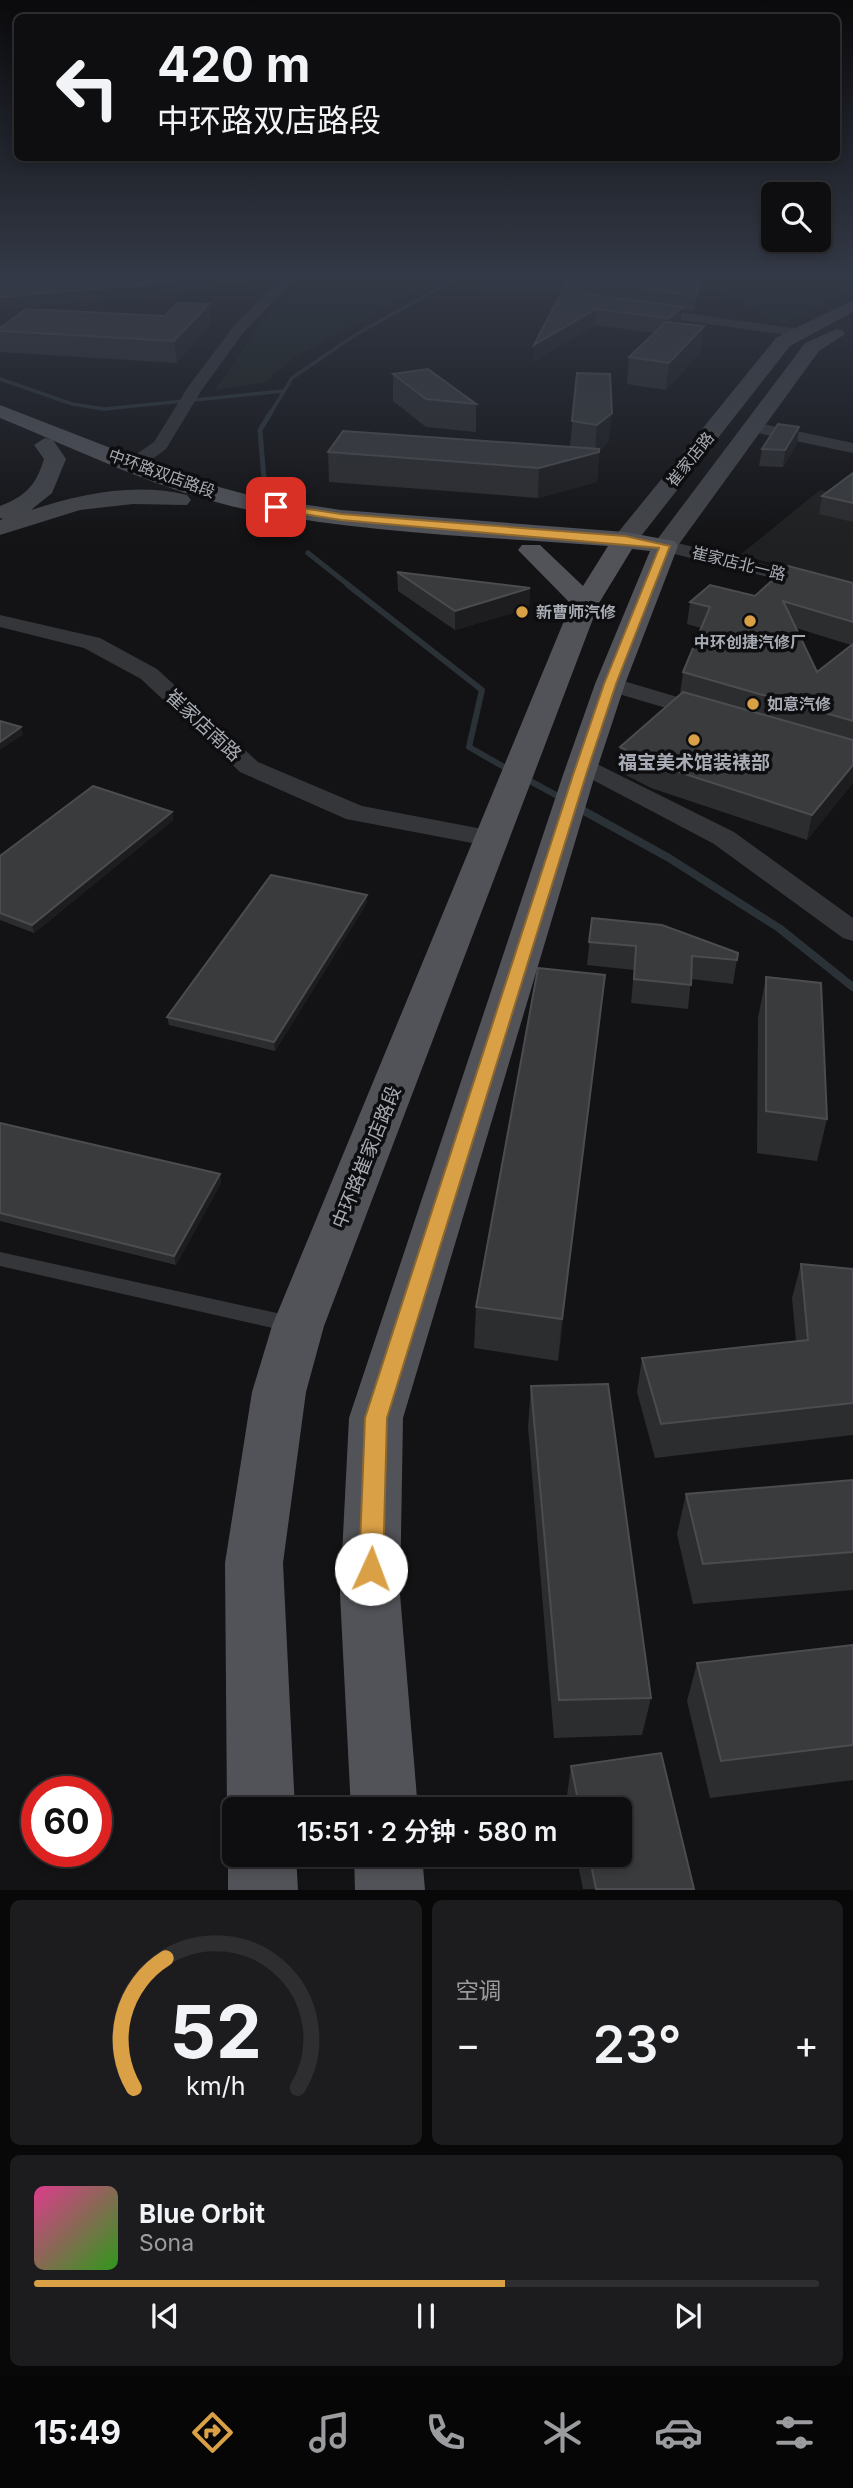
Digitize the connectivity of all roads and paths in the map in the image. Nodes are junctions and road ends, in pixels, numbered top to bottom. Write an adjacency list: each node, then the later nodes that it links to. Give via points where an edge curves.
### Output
1 (211, 366): 9 (street, via 160,445)
2 (764, 366): 13 (main road, 崔家店路)
3 (798, 366): 6 (main road, 崔家店路)
4 (0, 411): 9 (main road, 中环路双店路段)
5 (0, 427): 7 (main road, 中环路双店路段)
6 (754, 428): 8 (street); 15 (main road, 崔家店路)
7 (45, 445): 10 (main road, 中环路双店路段); 11 (main road, via 55,459 43,493)
8 (853, 448)
9 (134, 464): 13 (main road, 中环路双店路段, via 185,485 254,504)
10 (179, 500): 12 (main road, via 133,497 77,503); 14 (main road, 中环路双店路段, via 260,520 351,533)
11 (0, 513)
12 (0, 528)
13 (619, 548): 14 (main road, 中环路双店路段); 15 (main road, 中环路双店路段); 17 (main road, 中环路崔家店路段)
14 (531, 550): 17 (main road)
15 (662, 554): 16 (street, 崔家店北一路); 19 (main road)
16 (853, 592)
17 (585, 603): 22 (main road, 中环路崔家店路段)
18 (0, 621): 22 (street, 崔家店南路, via 92,643 149,674 249,767 355,813)
19 (610, 684): 20 (street); 21 (main road)
20 (738, 723)
21 (581, 770): 23 (street, via 724,838); 27 (main road, via 376,1418 370,1594)
22 (500, 821): 25 (main road, 中环路崔家店路段)
23 (853, 932)
24 (0, 1259): 25 (lane)
25 (298, 1326): 26 (main road, 中环路崔家店路段, via 279,1392 254,1563)
26 (261, 1797)
27 (384, 1797)
28 (262, 1867): 30 (main road)
29 (389, 1867): 31 (main road)
30 (262, 1889)
31 (390, 1889)

